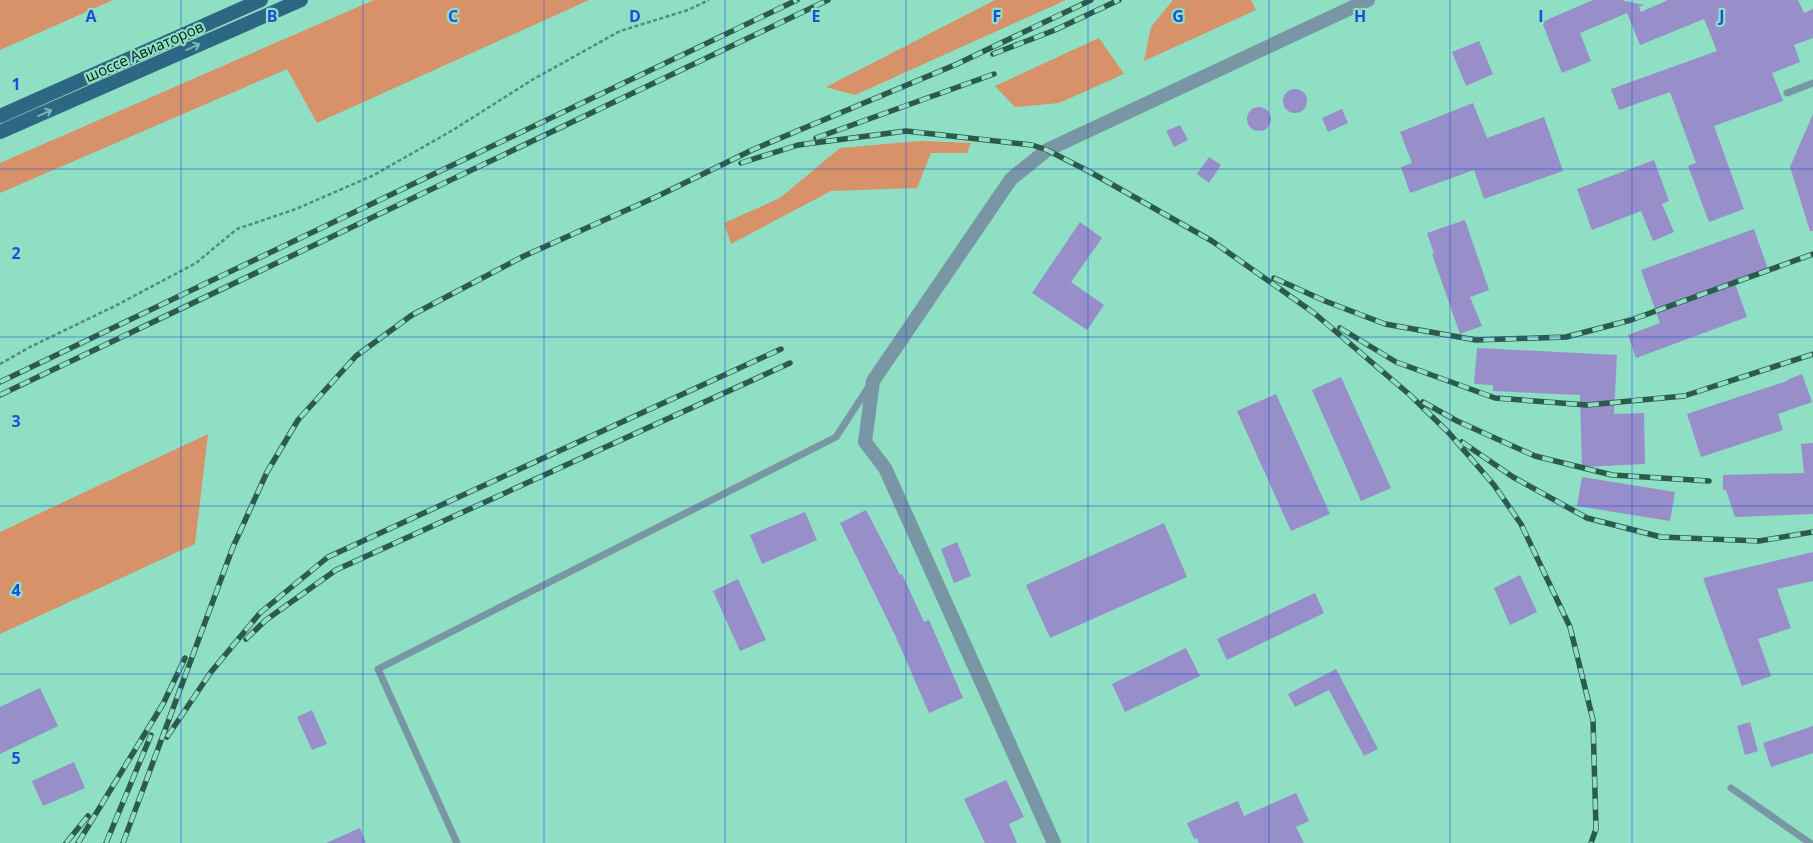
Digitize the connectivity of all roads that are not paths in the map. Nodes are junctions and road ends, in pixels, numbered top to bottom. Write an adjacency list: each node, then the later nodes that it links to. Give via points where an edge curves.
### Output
1 (261, 0): 6 (main road, шоссе Авиаторов)
2 (301, 0): 7 (main road, шоссе Авиаторов, one-way to 2)
3 (1368, 0): 8 (street, via 1047,150 1011,179)
4 (1813, 83): 5 (lane)
5 (1787, 93)
6 (0, 116)
7 (0, 132)
8 (873, 381): 10 (lane, via 836,438 378,669); 11 (street, via 865,442 885,468)
9 (1731, 788): 12 (lane)
10 (457, 843)
11 (1054, 843)
12 (1810, 843)

